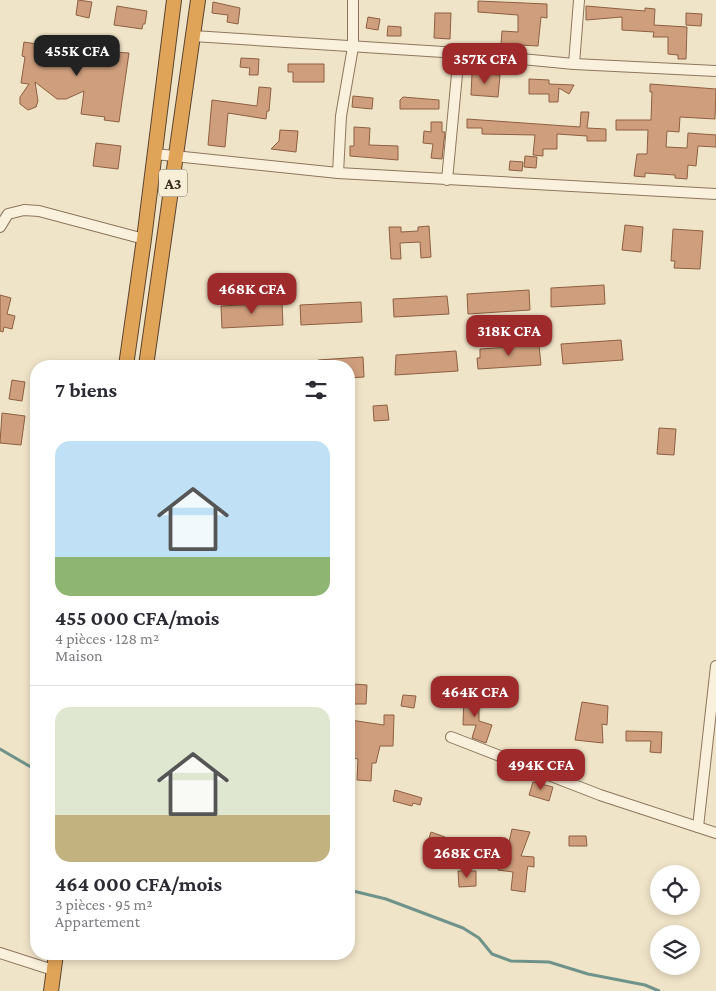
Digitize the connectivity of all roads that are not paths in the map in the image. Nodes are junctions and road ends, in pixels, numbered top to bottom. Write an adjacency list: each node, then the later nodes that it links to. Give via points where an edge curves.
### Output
1 (174, 0): 10 (highway, A3)
2 (198, 0): 5 (highway, A3)
3 (353, 0): 6 (street)
4 (579, 0): 8 (street)
5 (193, 36): 6 (street); 11 (highway, A3)
6 (353, 47): 7 (street); 12 (street, via 341,116)
7 (459, 53): 8 (street); 13 (street)
8 (574, 64): 9 (street)
9 (716, 71)
10 (155, 154): 11 (street); 16 (highway, A3)
11 (176, 158): 12 (street); 18 (highway, A3)
12 (338, 172): 13 (street)
13 (447, 180): 14 (street)
14 (716, 194)
15 (0, 227): 16 (street, via 8,214 39,211)
16 (144, 239): 17 (highway, A3)
17 (127, 360)
18 (147, 360)
19 (716, 666): 21 (street)
20 (451, 737): 21 (street, via 600,794)
21 (698, 827): 22 (street)
22 (716, 833)
23 (0, 953): 25 (street)
24 (55, 960): 25 (highway)
25 (53, 970): 26 (highway)
26 (50, 991)

